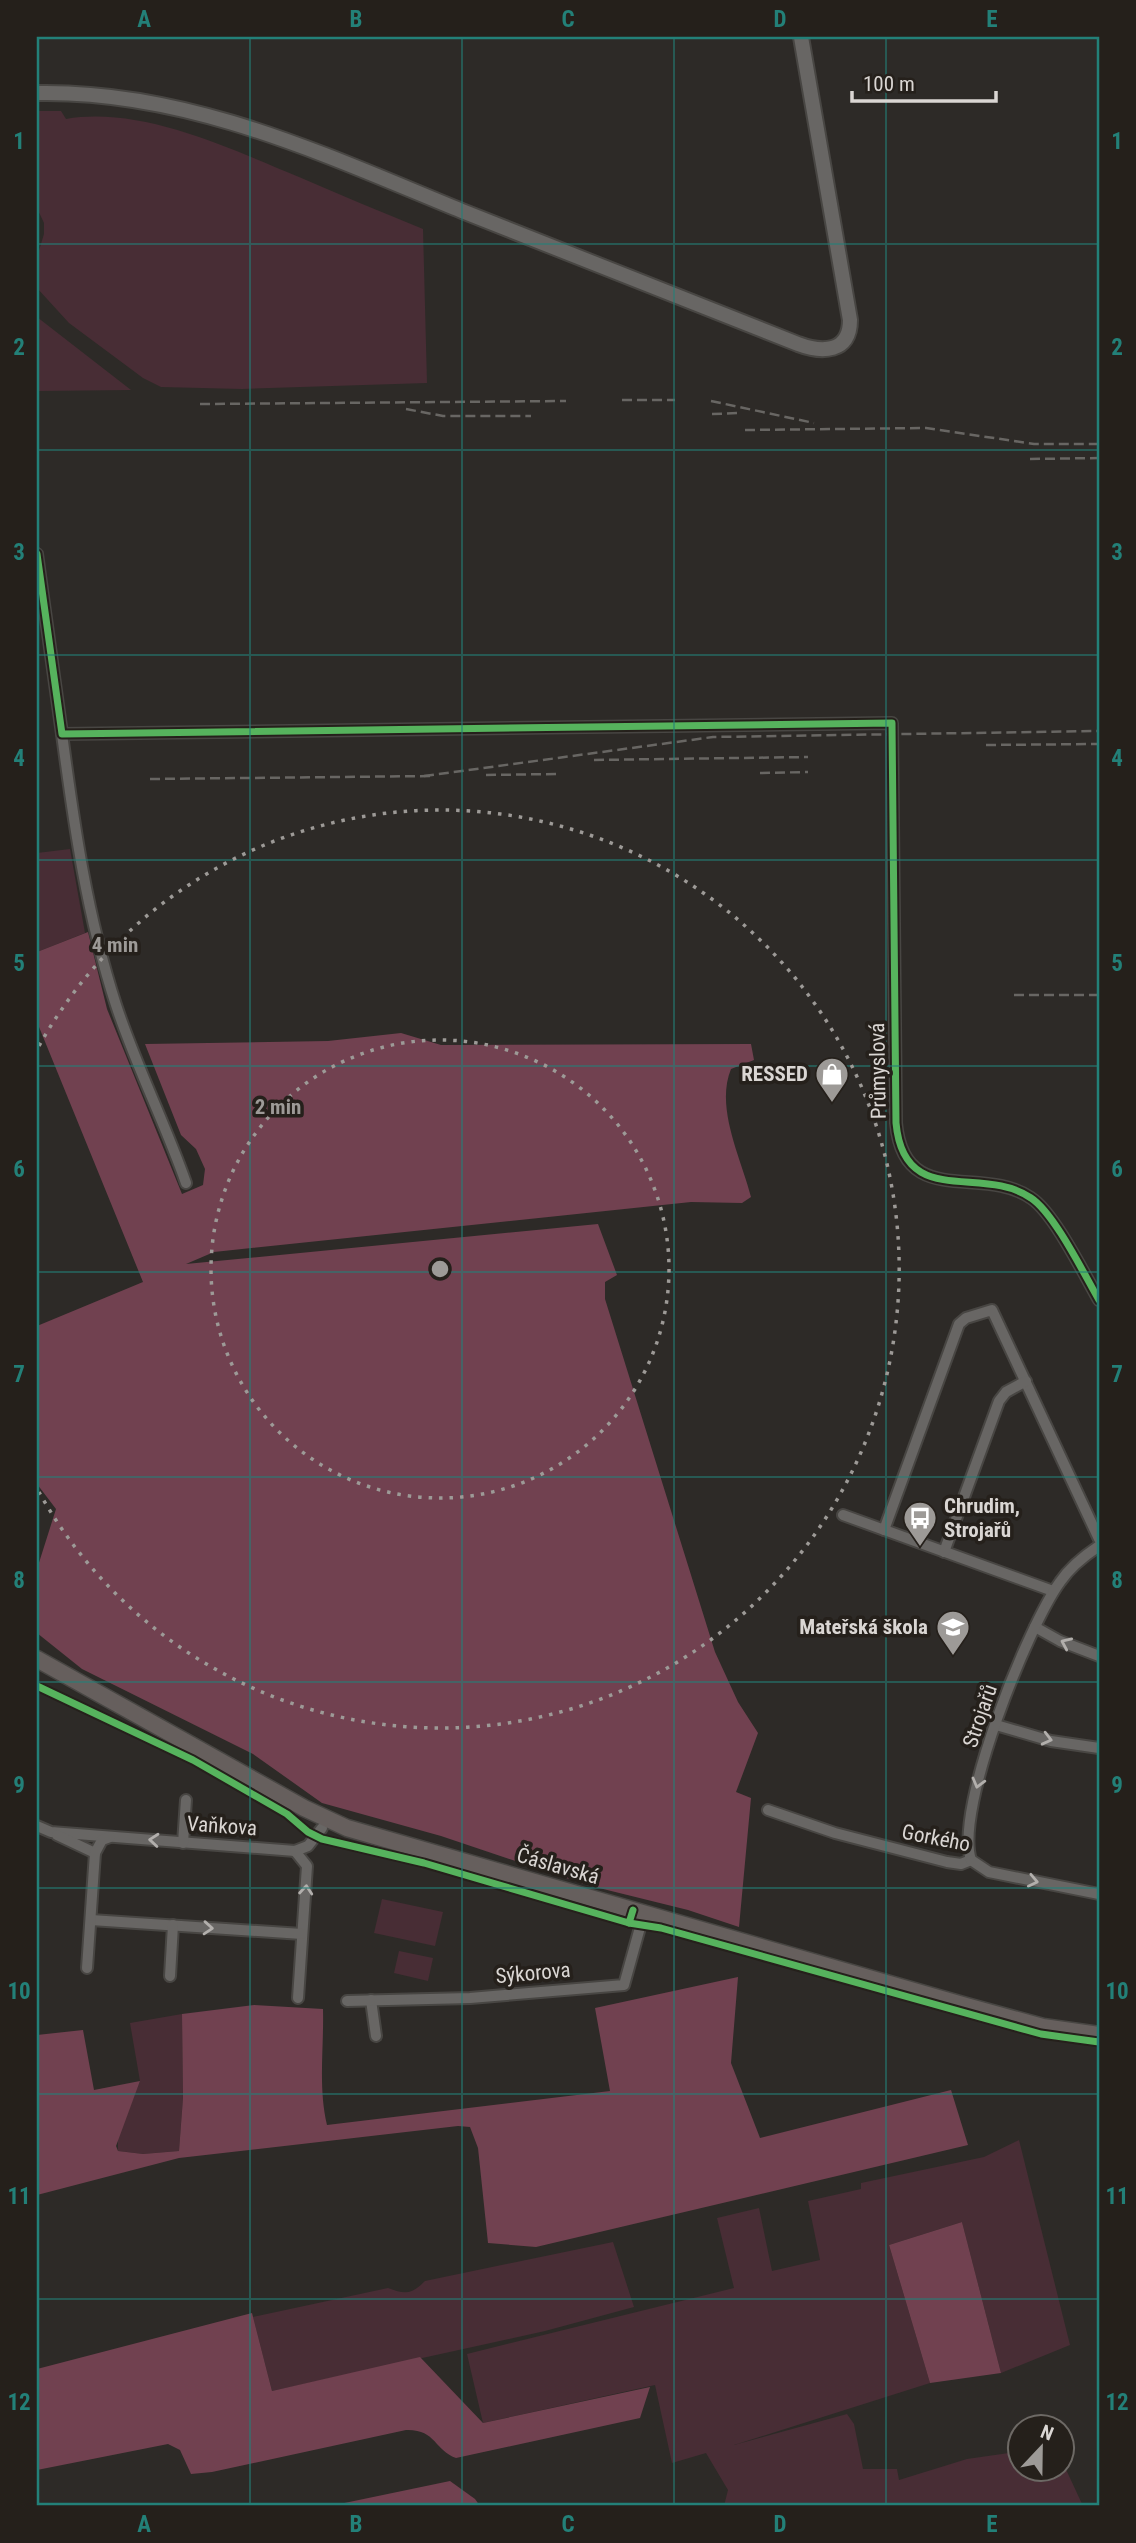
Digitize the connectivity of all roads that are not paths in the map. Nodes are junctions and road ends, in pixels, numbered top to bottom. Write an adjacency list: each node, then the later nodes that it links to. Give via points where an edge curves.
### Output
1 (801, 37): 2 (street, via 850,320 843,342 824,351 373,172 268,135 153,102 96,94)
2 (37, 93)
3 (37, 554): 4 (street)
4 (62, 734): 5 (street, via 82,869 103,961 128,1040); 6 (street, Průmyslová, via 892,723 896,1123 900,1144 913,1166 931,1178 1006,1186 1030,1197 1044,1211)
5 (186, 1183)
6 (1099, 1300)
7 (1026, 1381): 9 (street, via 992,1310 966,1318 958,1328); 10 (street); 12 (street, via 999,1401)
8 (843, 1515): 9 (street)
9 (884, 1530): 12 (street)
10 (1099, 1539)
11 (1099, 1546): 13 (street, Strojařů, via 1068,1570)
12 (944, 1552): 13 (street)
13 (1054, 1591): 14 (street, Strojařů)
14 (1035, 1627): 15 (street, one-way to 14); 17 (street, Strojařů)
15 (1099, 1656)
16 (37, 1659): 21 (main road, Čáslavská)
17 (996, 1725): 18 (street, one-way to 18, via 1051,1741); 28 (street, Strojařů, one-way to 28, via 973,1806 968,1842)
18 (1099, 1748)
19 (186, 1800): 25 (street)
20 (768, 1810): 28 (street, Gorkého, via 947,1862)
21 (323, 1823): 26 (street, via 308,1846); 29 (street); 31 (main road, Čáslavská)
22 (37, 1826): 23 (street)
23 (51, 1832): 24 (street, Vaňkova); 27 (street)
24 (110, 1837): 25 (street, Vaňkova, one-way to 24); 27 (street, via 102,1840)
25 (183, 1843): 26 (street, Vaňkova)
26 (295, 1851): 29 (street)
27 (95, 1853): 32 (street)
28 (971, 1860): 30 (street, Gorkého, one-way to 30, via 989,1872)
29 (307, 1866): 34 (street, one-way to 29)
30 (1099, 1894)
31 (644, 1913): 38 (street, Sýkorova, via 624,1985 470,1998); 40 (main road, Čáslavská, via 966,2007)
32 (91, 1920): 33 (street); 35 (street)
33 (173, 1926): 34 (street, one-way to 34); 36 (street)
34 (302, 1934): 37 (street)
35 (87, 1968)
36 (170, 1976)
37 (298, 1998)
38 (371, 2000): 39 (street, Sýkorova); 41 (street)
39 (347, 2001)
40 (1099, 2035)
41 (376, 2036)

